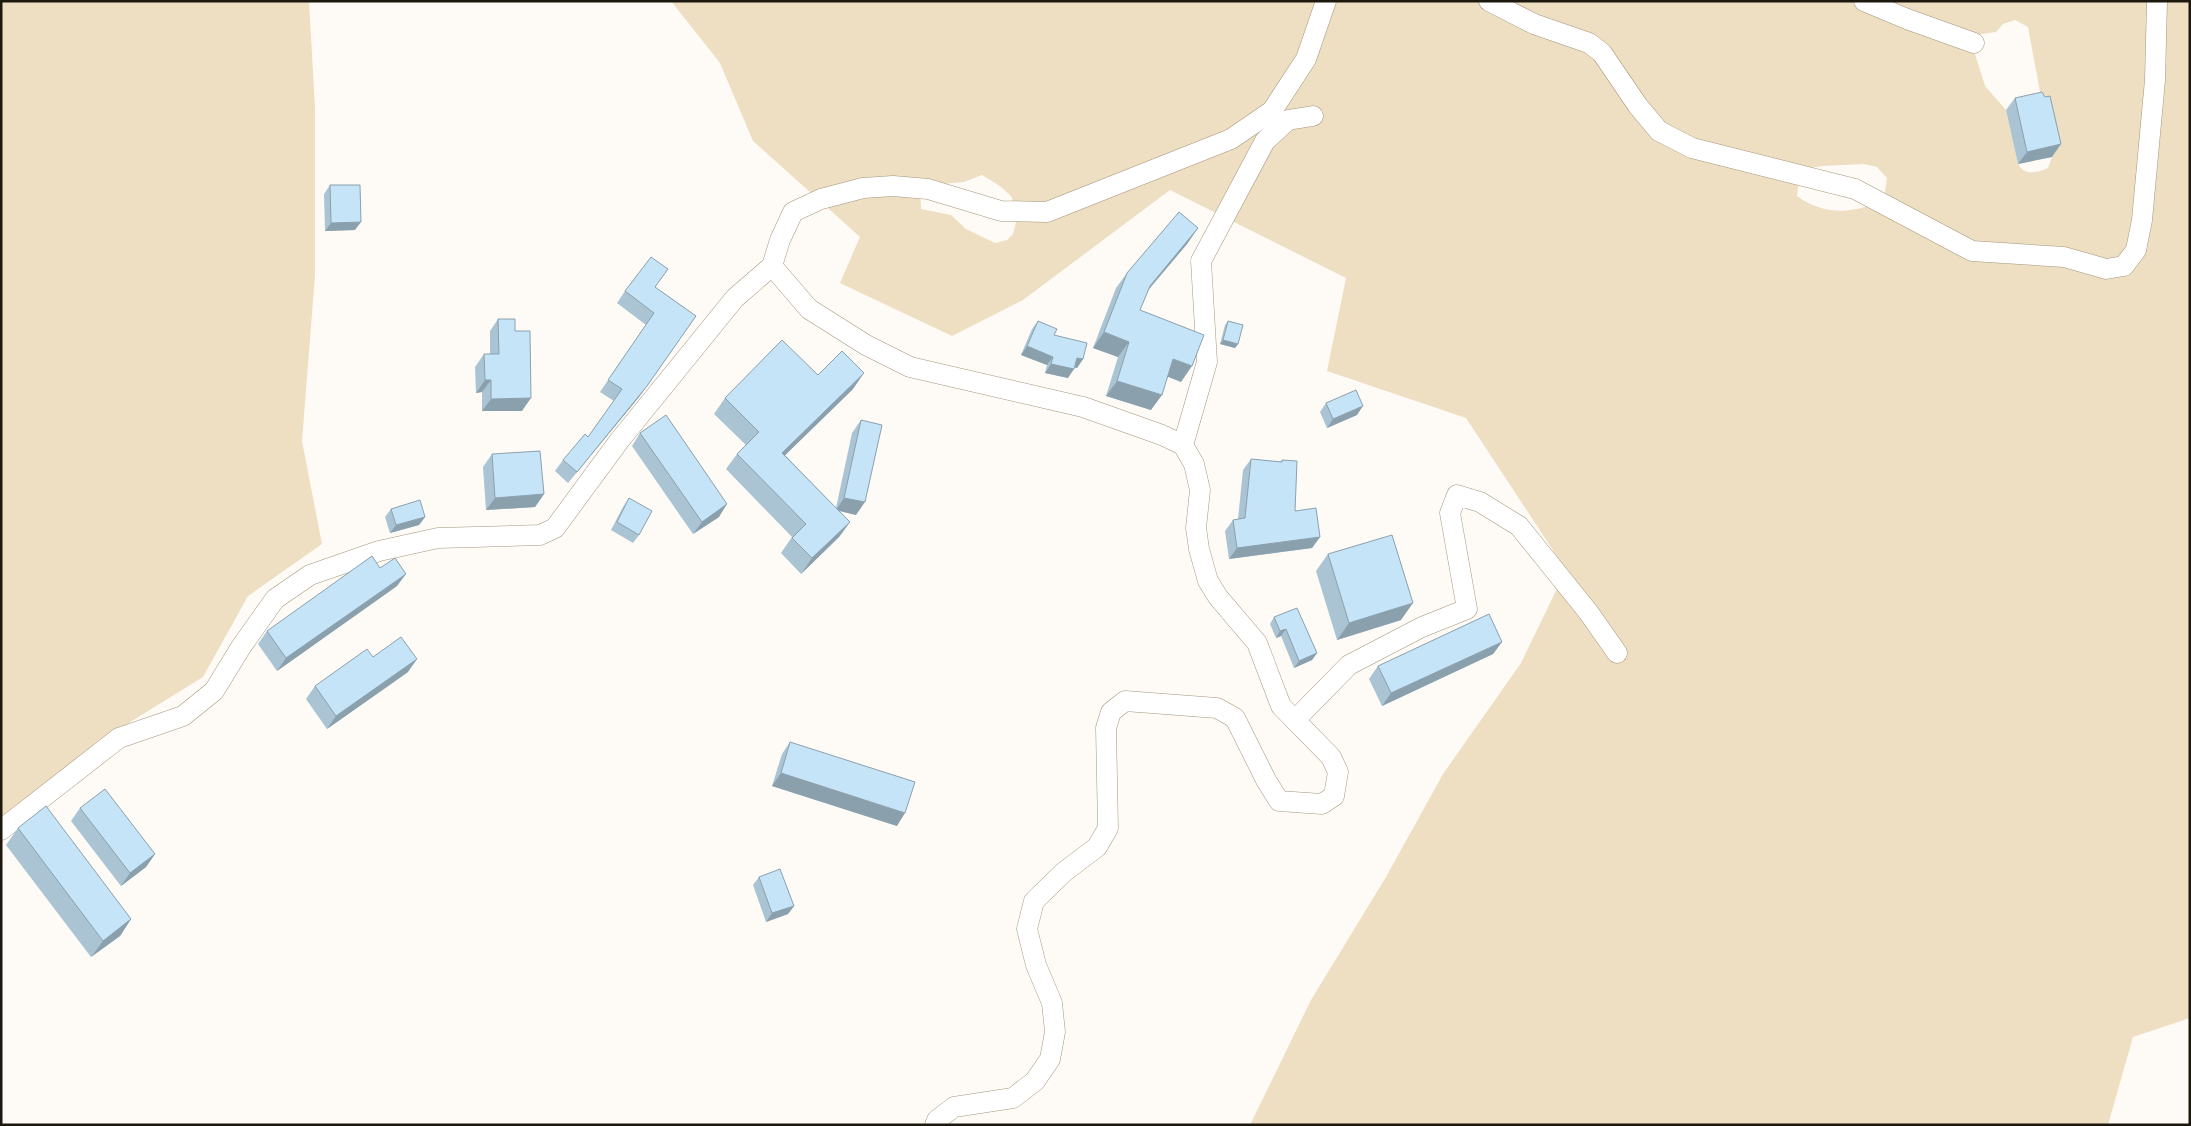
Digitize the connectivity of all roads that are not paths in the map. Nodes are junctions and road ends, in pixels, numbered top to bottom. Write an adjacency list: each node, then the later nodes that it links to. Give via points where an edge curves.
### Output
1 (1326, 1): 7 (street, via 1306,60 1272,111 1231,139 1047,212 1001,211 928,189 893,186 863,188 821,199 793,212)
2 (1489, 1): 4 (street, via 1534,24 1589,43 1602,54 1659,131 1692,148 1855,189 1972,251 2064,257 2106,269 2124,266 2136,250 2142,220 2155,80)
3 (1864, 1): 5 (street)
4 (2157, 1)
5 (1974, 42)
6 (1313, 116): 8 (street, via 1288,120 1265,141 1201,261 1207,362)
7 (772, 266): 8 (street, via 809,308 866,345 910,367 1083,408); 11 (street, via 735,298 619,441 555,528 540,535 438,538 379,551 310,575 275,599 240,647 214,691 183,716 118,738)
8 (1183, 444): 10 (street, via 1194,464 1200,490 1196,528 1208,581 1218,598 1257,643 1281,706)
9 (1617, 653): 10 (street, via 1519,526 1480,502 1457,495 1450,513 1467,609 1422,627 1349,665)
10 (1295, 720): 12 (street, via 1331,757 1338,772 1334,796 1322,804 1279,801 1235,718 1216,708 1125,701 1111,712 1106,728 1108,828 1097,847 1034,901 1027,929 1036,965 1052,1003 1055,1032 1050,1059 1035,1081 1013,1098 954,1107)
11 (1, 830)
12 (935, 1125)

